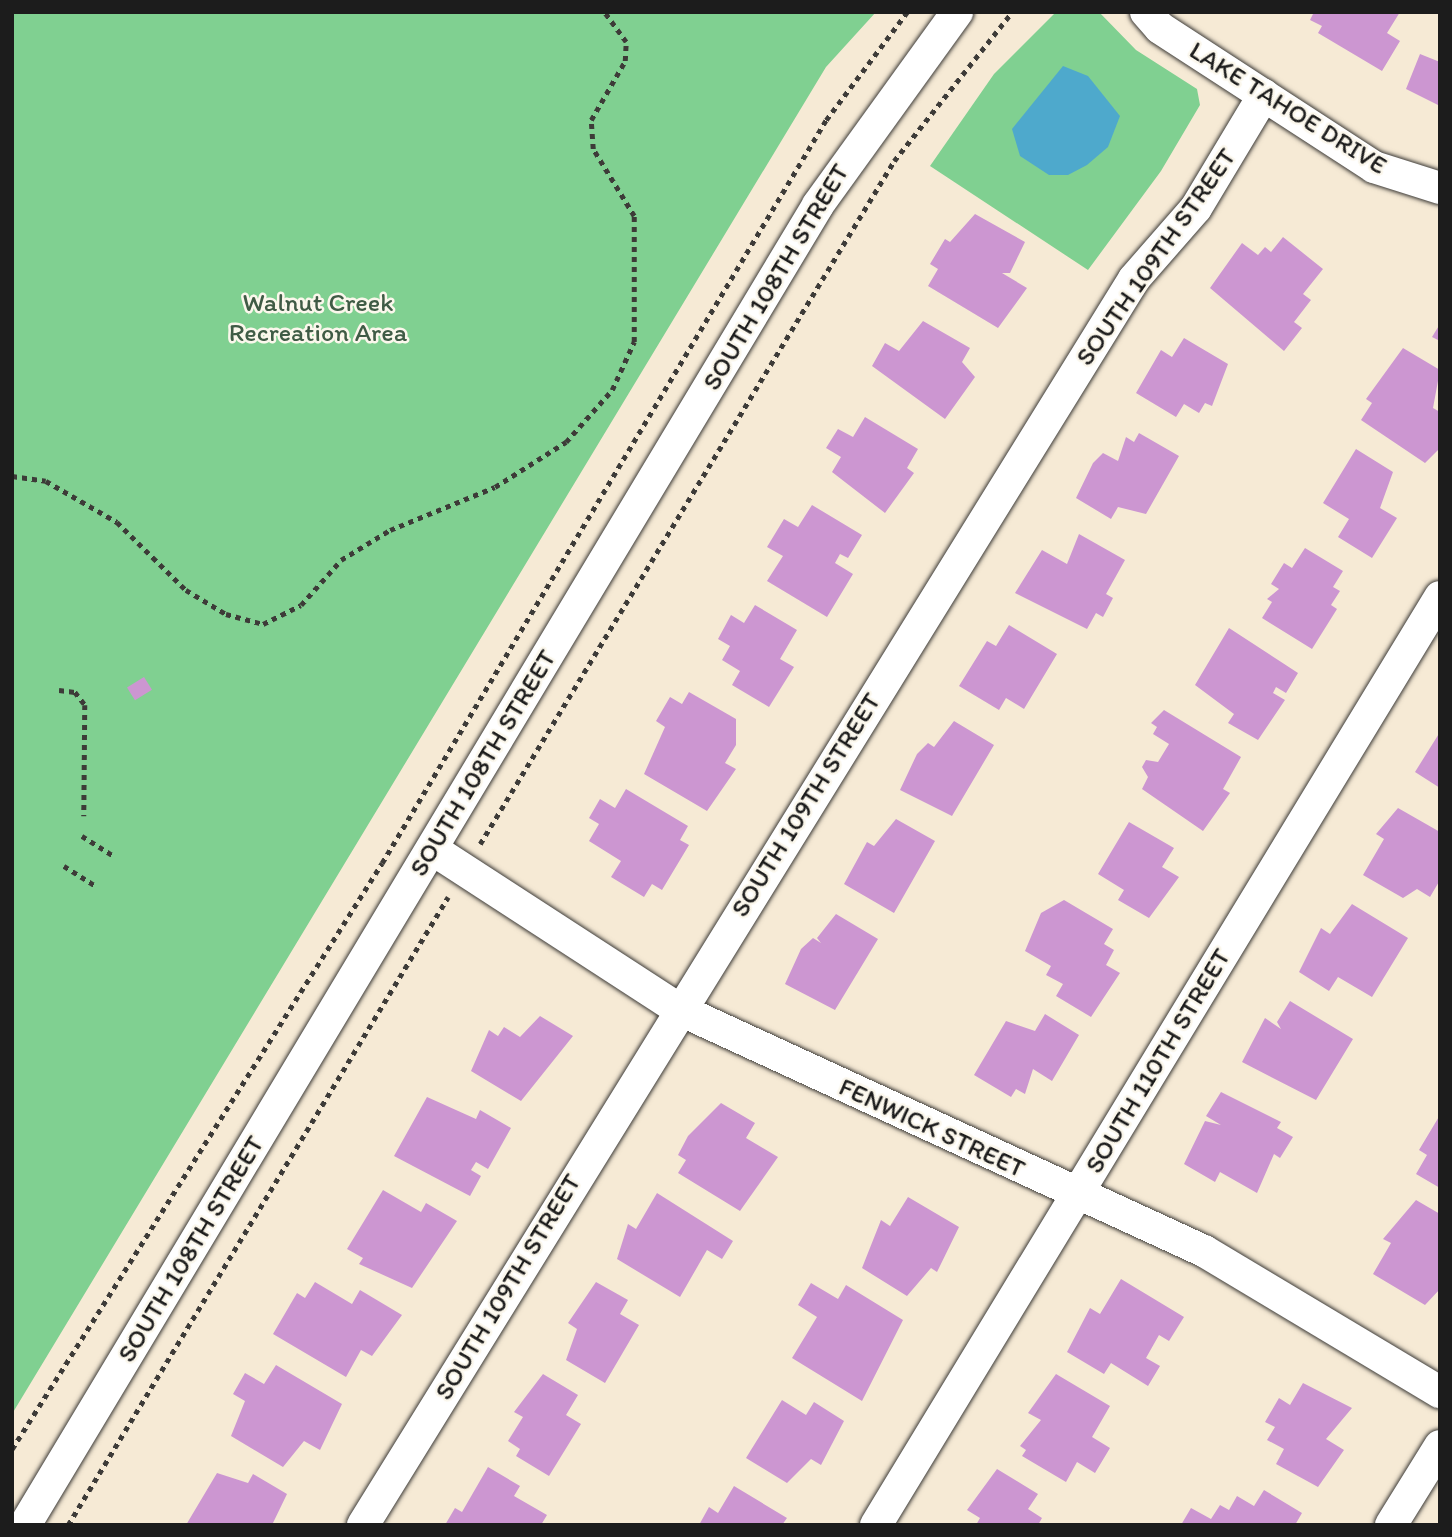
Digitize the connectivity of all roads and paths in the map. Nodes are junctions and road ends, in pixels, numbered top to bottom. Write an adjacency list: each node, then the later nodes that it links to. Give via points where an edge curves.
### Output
1 (604, 12): 8 (path, via 626,43 625,61 592,120 593,149 634,216 634,342 612,390 566,442 495,487 390,530 341,560 301,605 262,625 226,614 186,590 117,522 46,481)
2 (907, 12): 22 (path, via 825,120 382,863)
3 (957, 12): 13 (street, SOUTH 108TH STREET, via 818,205)
4 (1012, 12): 16 (path, via 894,161)
5 (1146, 12): 6 (street, LAKE TAHOE DRIVE, via 1160,28)
6 (1264, 95): 7 (street, LAKE TAHOE DRIVE, via 1374,167); 18 (street, SOUTH 109TH STREET, via 1196,208 1134,279)
7 (1440, 188)
8 (12, 476)
9 (1440, 597): 19 (street, SOUTH 110TH STREET)
10 (59, 690): 11 (path, via 75,692 85,705)
11 (84, 816)
12 (82, 836): 14 (path)
13 (432, 849): 16 (street, FENWICK STREET); 23 (street, SOUTH 108TH STREET)
14 (113, 855)
15 (64, 866): 17 (path)
16 (464, 871): 18 (street, FENWICK STREET); 24 (path)
17 (95, 885)
18 (678, 1009): 19 (street, FENWICK STREET); 25 (street, SOUTH 109TH STREET)
19 (1076, 1195): 20 (street, FENWICK STREET, via 1204,1251); 26 (street, SOUTH 110TH STREET)
20 (1440, 1392)
21 (1440, 1446): 27 (street)
22 (12, 1448)
23 (25, 1525)
24 (68, 1525)
25 (363, 1525)
26 (876, 1525)
27 (1391, 1525)

